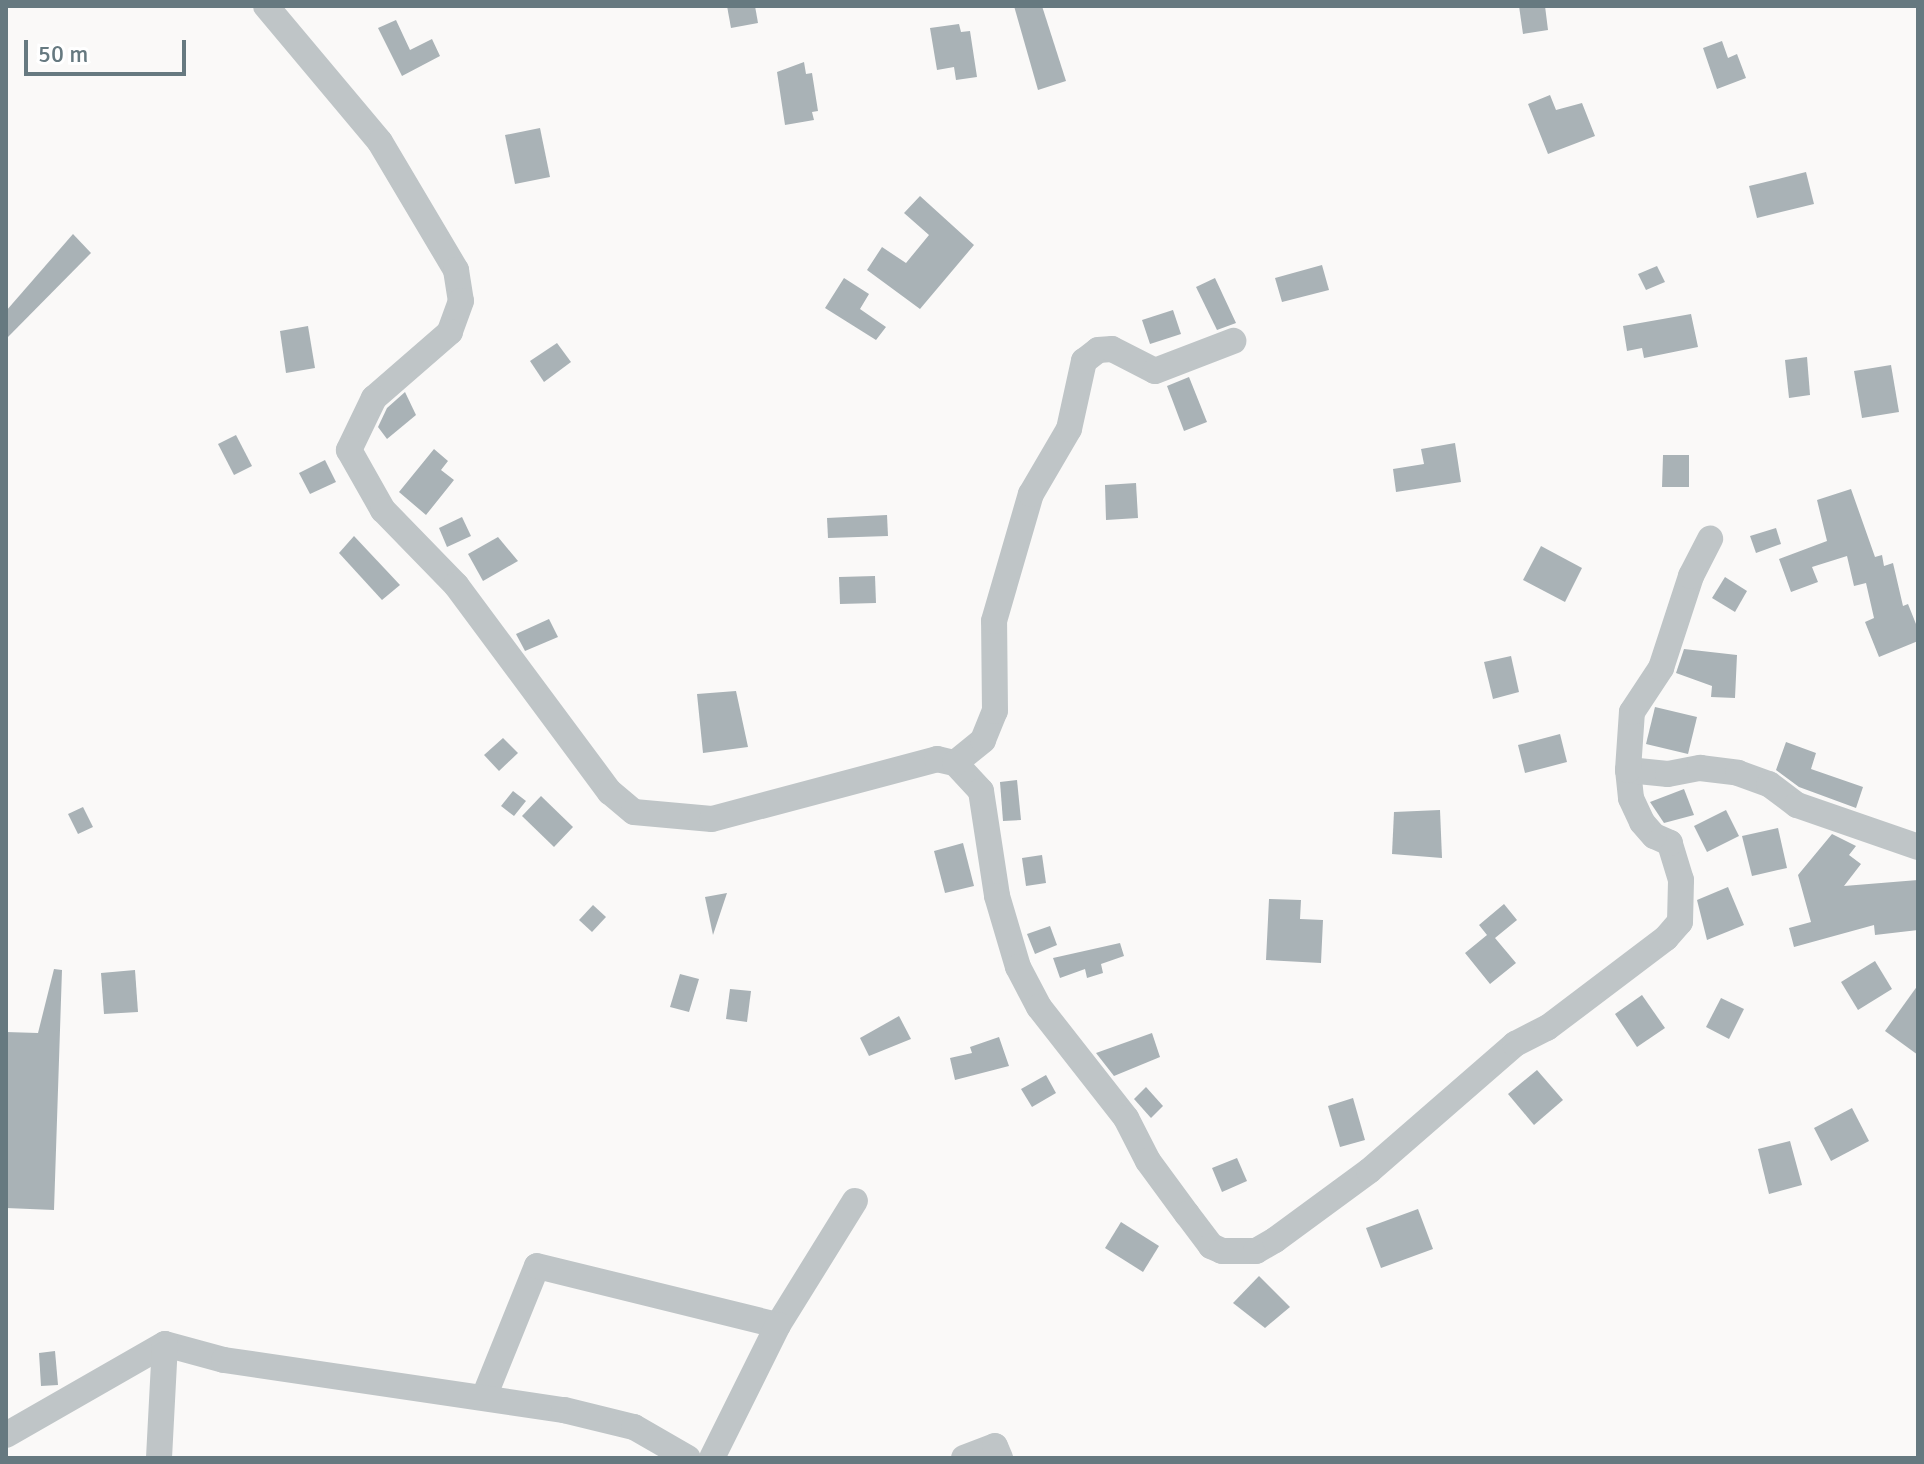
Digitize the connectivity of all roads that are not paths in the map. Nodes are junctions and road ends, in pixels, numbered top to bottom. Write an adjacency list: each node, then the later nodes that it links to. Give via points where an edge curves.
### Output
1 (266, 6): 4 (street, via 380,142 456,270 461,301 450,332 374,398 349,450 383,510 456,585 610,792 634,812 712,819 873,781 937,759)
2 (1233, 341): 4 (street, via 1155,371 1112,349 1098,350 1084,361 1069,429 1031,494 994,621 995,711 983,740)
3 (1710, 539): 5 (street, via 1691,576 1661,668 1632,712 1626,740)
4 (955, 763): 5 (street, via 981,791 997,896 1018,967 1039,1007 1126,1118 1148,1161 1211,1246 1240,1253 1275,1240 1369,1171 1515,1044 1648,955 1680,922 1681,880 1670,843 1642,822 1631,798)
5 (1628, 770): 6 (street, via 1738,773 1769,784 1797,805)
6 (1918, 847)
7 (855, 1201): 8 (street)
8 (778, 1325): 10 (street, via 537,1266); 14 (street)
9 (165, 1344): 10 (street, via 224,1360); 11 (street); 12 (street)
10 (484, 1397): 13 (street, via 634,1427)
11 (6, 1435)
12 (159, 1458)
13 (688, 1458)
14 (712, 1458)
15 (964, 1458): 16 (street, via 995,1446)
16 (1000, 1458)

